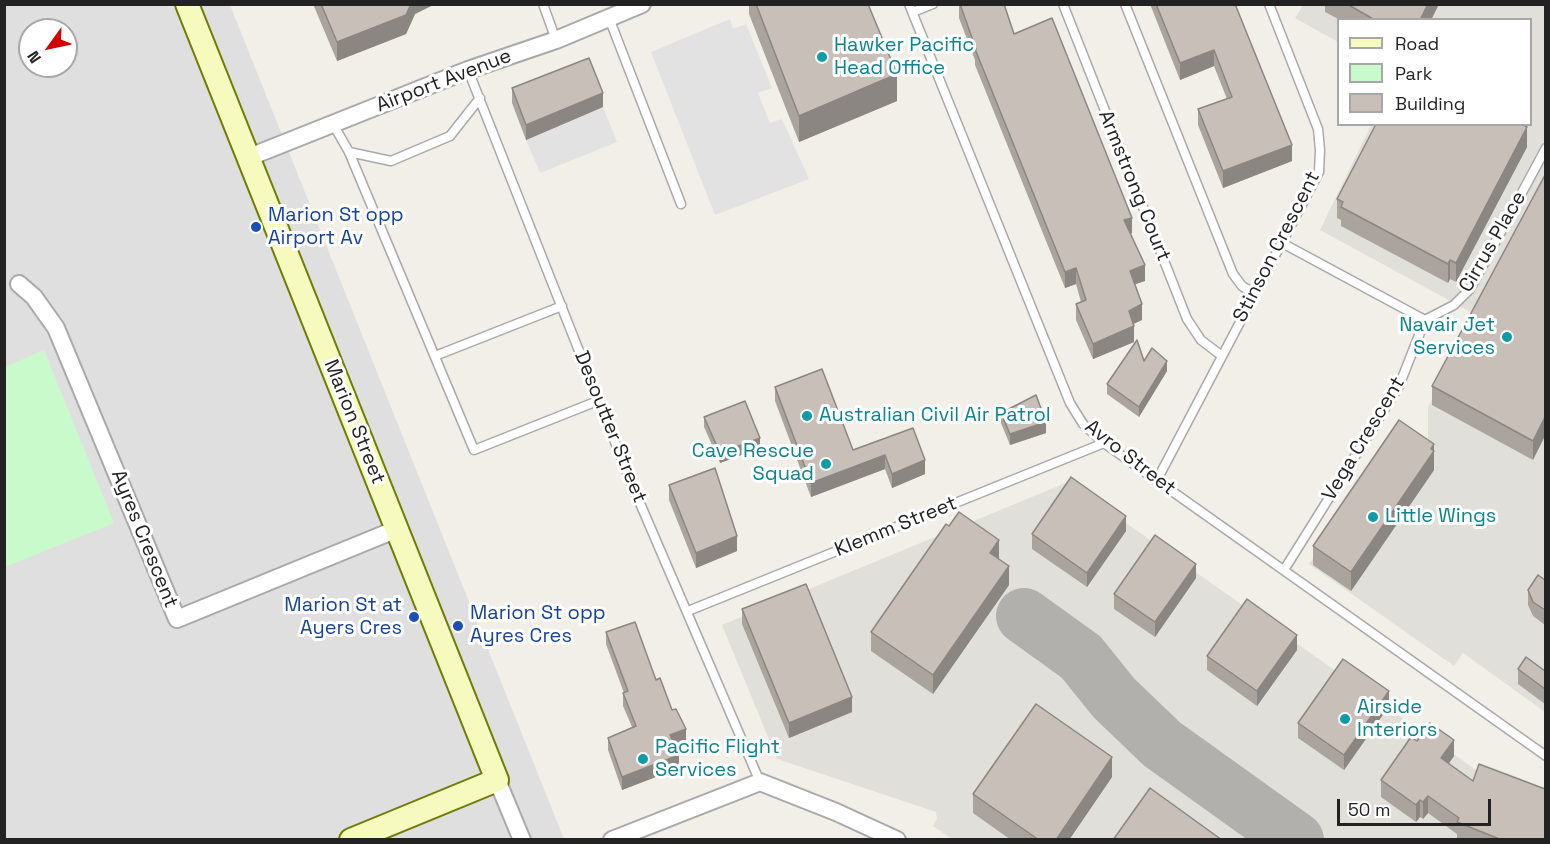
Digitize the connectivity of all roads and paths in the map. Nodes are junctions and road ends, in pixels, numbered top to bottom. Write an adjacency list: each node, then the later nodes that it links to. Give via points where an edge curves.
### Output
1 (187, 4): 16 (main road, Marion Street)
2 (543, 4): 10 (lane)
3 (642, 4): 9 (street, Airport Avenue)
4 (933, 4): 8 (lane)
5 (1063, 4): 24 (lane, Armstrong Court, via 1187,320 1201,340)
6 (1125, 4): 20 (lane, via 1233,274)
7 (1269, 4): 18 (lane, Stinson Crescent, via 1318,129 1320,150 1319,172)
8 (911, 8): 26 (lane, Avro Street, via 1070,403 1083,424)
9 (609, 18): 10 (street, Airport Avenue); 17 (lane)
10 (556, 40): 11 (street, Airport Avenue)
11 (468, 70): 12 (lane, Desoutter Street); 13 (street, Airport Avenue)
12 (480, 98): 15 (lane, via 450,136 391,161); 21 (lane, Desoutter Street)
13 (333, 124): 15 (lane); 16 (street, Airport Avenue)
14 (1545, 148): 22 (lane, Cirrus Place, via 1470,289 1454,305)
15 (350, 152): 23 (lane)
16 (247, 158): 28 (main road, Marion Street)
17 (681, 204)
18 (1282, 243): 20 (lane, Stinson Crescent); 22 (lane)
19 (19, 284): 28 (street, Ayres Crescent, via 39,304 60,337 177,619)
20 (1255, 294): 24 (lane, Stinson Crescent)
21 (562, 306): 23 (lane); 25 (lane, Desoutter Street)
22 (1425, 320): 29 (lane, Vega Crescent, via 1399,386)
23 (435, 356): 25 (lane, via 474,450)
24 (1222, 356): 27 (lane, Stinson Crescent)
25 (600, 400): 30 (lane, Desoutter Street, via 630,480)
26 (1104, 443): 27 (lane, Avro Street); 30 (lane, Klemm Street)
27 (1157, 480): 29 (lane, Avro Street)
28 (397, 529): 32 (main road, Marion Street)
29 (1284, 570): 31 (lane, Avro Street)
30 (688, 611): 33 (lane, Desoutter Street)
31 (1545, 756)
32 (497, 780): 34 (main road); 35 (street, Marion Street)
33 (760, 782): 36 (street); 37 (street)
34 (351, 840)
35 (522, 840)
36 (612, 840)
37 (897, 840)

